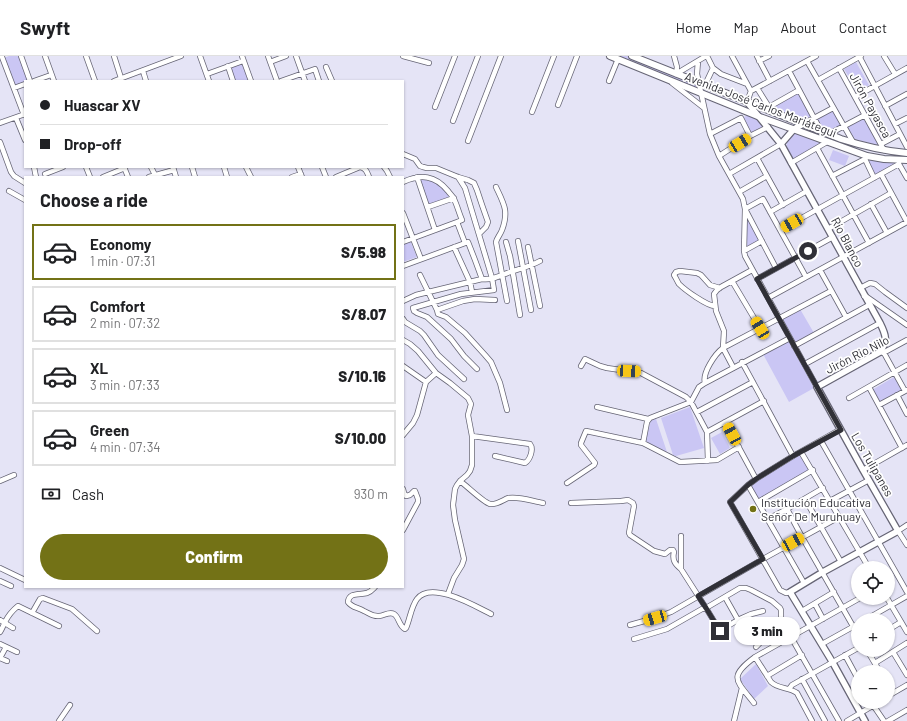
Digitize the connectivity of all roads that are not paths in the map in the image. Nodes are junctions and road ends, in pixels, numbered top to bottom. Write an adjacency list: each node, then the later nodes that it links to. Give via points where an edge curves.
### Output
1 (21, 56): 48 (street)
2 (45, 56): 45 (street)
3 (86, 56): 51 (street)
4 (114, 56): 46 (street)
5 (178, 56): 39 (street)
6 (200, 56): 42 (street)
7 (268, 56): 32 (street)
8 (286, 56): 32 (street)
9 (296, 56): 41 (street)
10 (403, 56): 33 (street)
11 (455, 56): 79 (street)
12 (478, 56): 90 (street)
13 (501, 56): 103 (street)
14 (554, 56): 83 (street)
15 (577, 56): 77 (street)
16 (610, 56): 28 (main road, Avenida José Carlos Mariátegui)
17 (632, 56): 43 (main road, Avenida José Carlos Mariátegui)
18 (674, 56): 43 (street)
19 (707, 56): 29 (street); 36 (street)
20 (732, 56): 67 (street)
21 (756, 56): 30 (street)
22 (769, 56): 30 (street)
23 (816, 56): 31 (street)
24 (860, 56): 37 (street); 68 (street)
25 (884, 56): 44 (street)
26 (2, 57): 69 (street)
27 (242, 59): 34 (street); 56 (street)
28 (618, 59): 47 (main road, Avenida José Carlos Mariátegui); 63 (street)
29 (699, 59): 43 (street); 66 (street, via 697,74)
30 (759, 61): 64 (street)
31 (807, 61): 40 (street); 62 (street)
32 (270, 62): 57 (street)
33 (429, 63)
34 (228, 66): 42 (street); 55 (street)
35 (326, 67): 61 (street)
36 (713, 68): 66 (street); 67 (street, via 721,74)
37 (839, 68): 62 (street); 75 (street, Jirón Payasca)
38 (907, 68): 44 (street)
39 (143, 71): 46 (street); 53 (street)
40 (789, 71): 64 (street); 71 (street)
41 (302, 73): 58 (street); 59 (street); 60 (street, via 315,69)
42 (206, 74): 54 (street)
43 (676, 74): 66 (main road, Avenida José Carlos Mariátegui)
44 (895, 74): 68 (street)
45 (52, 75): 49 (street); 50 (street)
46 (121, 78): 52 (street)
47 (668, 79): 73 (main road, Avenida José Carlos Mariátegui); 80 (street)
48 (30, 80)
49 (37, 80)
50 (54, 80)
51 (95, 80)
52 (116, 80)
53 (146, 80)
54 (209, 80)
55 (233, 80)
56 (251, 80)
57 (277, 80)
58 (284, 80)
59 (305, 80)
60 (319, 80)
61 (332, 80)
62 (818, 80): 82 (street)
63 (609, 81)
64 (770, 81): 70 (street)
65 (24, 84): 69 (street)
66 (702, 84): 73 (street); 76 (main road, Avenida José Carlos Mariátegui)
67 (747, 84): 72 (street)
68 (875, 86): 75 (street); 78 (street)
69 (14, 88): 84 (street)
70 (757, 88): 72 (street); 81 (street)
71 (799, 90): 81 (street); 88 (street)
72 (751, 91): 76 (street)
73 (702, 93): 80 (street); 86 (main road, Avenida José Carlos Mariátegui)
74 (907, 94): 78 (street)
75 (855, 97): 85 (street, Jirón Payasca)
76 (747, 102): 81 (main road, Avenida José Carlos Mariátegui); 86 (street, Río Blanco)
77 (558, 105)
78 (885, 106): 93 (street)
79 (435, 107)
80 (704, 108): 98 (street)
81 (768, 108): 92 (main road, Avenida José Carlos Mariátegui)
82 (833, 108): 88 (street); 94 (street)
83 (532, 112)
84 (24, 114): 87 (street)
85 (865, 115): 94 (street); 108 (street, Jirón Payasca)
86 (760, 117): 95 (street, Río Blanco); 96 (main road, Avenida José Carlos Mariátegui)
87 (16, 118): 91 (street); 102 (street)
88 (814, 118): 92 (street); 97 (street)
89 (907, 118): 93 (street)
90 (453, 121)
91 (0, 122)
92 (803, 124): 96 (street); 97 (main road, Avenida José Carlos Mariátegui)
93 (895, 124): 100 (street)
94 (844, 126): 99 (street); 106 (street)
95 (768, 127): 101 (street); 107 (street, Río Blanco)
96 (794, 129): 105 (main road, Avenida José Carlos Mariátegui); 107 (street)
97 (821, 131): 99 (main road, Avenida José Carlos Mariátegui)
98 (710, 134): 101 (street, via 741,118); 114 (street)
99 (829, 134): 106 (main road, Avenida José Carlos Mariátegui)
100 (900, 134): 108 (street); 109 (street)
101 (750, 136): 114 (street)
102 (24, 138)
103 (468, 141)
104 (0, 142): 141 (street, via 11,172)
105 (827, 142): 110 (street); 116 (main road, Avenida José Carlos Mariátegui)
106 (853, 142): 111 (main road, Avenida José Carlos Mariátegui)
107 (781, 144): 115 (street); 120 (street, Río Blanco)
108 (881, 144): 111 (street, Jirón Payasca)
109 (907, 147)
110 (817, 148): 120 (street); 136 (street)
111 (888, 151): 112 (main road, Avenida José Carlos Mariátegui); 117 (main road, via 893,156)
112 (907, 153)
113 (404, 154): 138 (street, via 415,159 420,166 436,168)
114 (719, 156): 128 (street)
115 (757, 158): 128 (street); 135 (street)
116 (866, 158): 117 (main road, Avenida José Carlos Mariátegui); 136 (street); 139 (street)
117 (889, 159): 119 (main road, Avenida José Carlos Mariátegui)
118 (907, 160): 119 (main road, Avenida José Carlos Mariátegui)
119 (899, 162): 129 (street); 140 (street)
120 (791, 163): 145 (street, Río Blanco)
121 (59, 168): 127 (street)
122 (125, 168): 131 (street)
123 (152, 168): 130 (street)
124 (173, 168): 130 (street)
125 (358, 168): 133 (street)
126 (363, 168): 134 (street)
127 (45, 174)
128 (729, 174): 146 (street)
129 (881, 174): 139 (street); 147 (street)
130 (155, 175): 132 (street)
131 (105, 176)
132 (152, 176)
133 (338, 176)
134 (369, 176)
135 (767, 176): 146 (street); 152 (street)
136 (832, 176): 148 (street)
137 (417, 177): 142 (street); 149 (street, via 436,180); 153 (street)
138 (458, 177): 165 (street, via 465,188); 165 (street, via 474,183 479,193 488,225)
139 (874, 178): 148 (street)
140 (907, 178)
141 (24, 182)
142 (404, 182)
143 (496, 187): 189 (street, via 505,206 506,215 496,242)
144 (9, 191): 150 (street)
145 (807, 191): 152 (street); 155 (street, Río Blanco)
146 (739, 192): 154 (street)
147 (891, 193): 151 (street); 160 (street)
148 (842, 195): 155 (street); 157 (street)
149 (454, 198): 153 (street); 159 (street, via 462,220)
150 (24, 199)
151 (871, 204): 157 (street); 164 (street)
152 (783, 205): 156 (street)
153 (428, 207): 162 (street)
154 (745, 209): 156 (street, via 763,199); 169 (street); 176 (street)
155 (817, 209): 161 (street, Río Blanco); 163 (street)
156 (770, 212): 163 (street)
157 (853, 214): 161 (street); 173 (street)
158 (404, 216): 167 (street)
159 (456, 222): 162 (street); 172 (street)
160 (907, 222): 164 (street)
161 (828, 229): 166 (street, Río Blanco)
162 (436, 230): 167 (street)
163 (780, 230): 178 (street)
164 (887, 233): 173 (street)
165 (479, 234): 191 (street)
166 (833, 237): 177 (street, Río Blanco); 178 (street)
167 (412, 238): 170 (street); 179 (street)
168 (518, 241): 184 (street)
169 (762, 241): 176 (street); 183 (street)
170 (404, 242)
171 (506, 242): 187 (street)
172 (464, 243): 174 (street); 192 (street, via 468,242)
173 (869, 243): 177 (street)
174 (454, 247): 179 (street); 195 (street)
175 (528, 247): 181 (street)
176 (744, 254): 185 (street, Los Tulipanes)
177 (843, 257): 186 (street); 197 (street, Río Blanco)
178 (795, 258): 183 (street); 190 (street)
179 (421, 259): 182 (street)
180 (540, 261): 181 (street)
181 (532, 265): 184 (street); 208 (street)
182 (404, 266)
183 (776, 268): 193 (street)
184 (523, 269): 187 (street); 212 (street)
185 (752, 270): 193 (street, Los Tulipanes); 194 (street)
186 (820, 270): 190 (street); 198 (street)
187 (512, 272): 189 (street); 213 (street)
188 (420, 275): 200 (street)
189 (502, 275): 191 (street); 205 (street)
190 (806, 277): 202 (street)
191 (492, 278): 192 (street); 199 (street, via 494,290)
192 (482, 279): 195 (street)
193 (757, 279): 202 (street, Los Tulipanes)
194 (732, 281): 196 (street); 219 (street)
195 (470, 282): 199 (street); 200 (street)
196 (720, 288): 209 (street, via 714,294); 209 (street, via 710,285 697,273 680,271 674,275 688,292)
197 (860, 288): 201 (street, Río Blanco); 210 (street, via 870,283 875,284)
198 (831, 291): 214 (street); 215 (street)
199 (472, 292): 206 (street)
200 (428, 293): 204 (street); 206 (street)
201 (864, 296): 207 (street, Río Blanco); 218 (street)
202 (768, 298): 215 (street, Los Tulipanes)
203 (495, 300): 211 (street, via 463,301)
204 (404, 301)
205 (507, 301)
206 (433, 302): 211 (street); 232 (street, via 415,307 414,311 427,317 451,339)
207 (869, 305): 214 (street); 217 (street, Río Blanco)
208 (540, 306)
209 (715, 306): 224 (street, via 724,331)
210 (907, 308)
211 (437, 310): 248 (street, via 438,314 446,317 465,334 491,362 500,382)
212 (531, 310)
213 (520, 315)
214 (846, 318): 223 (street)
215 (779, 319): 219 (street); 220 (street, Los Tulipanes)
216 (404, 320): 235 (street, via 420,330 438,355)
217 (880, 323): 225 (street, Río Blanco, via 886,340); 227 (street)
218 (907, 325)
219 (760, 328): 224 (street)
220 (790, 338): 223 (street, Los Tulipanes); 226 (street)
221 (907, 340): 225 (street, Jirón Rio Nilo)
222 (404, 341): 234 (street, via 418,351)
223 (794, 346): 227 (street, Los Tulipanes)
224 (723, 348): 231 (street); 238 (street, via 711,361 704,378)
225 (882, 352): 233 (street); 239 (street, Jirón Rio Nilo)
226 (742, 362): 231 (street); 237 (street)
227 (805, 364): 239 (street, Los Tulipanes)
228 (581, 366): 245 (street, via 585,358 607,368 641,373)
229 (907, 366): 233 (street)
230 (404, 367): 236 (street)
231 (734, 367): 238 (street)
232 (477, 369)
233 (896, 372): 240 (street); 241 (street)
234 (436, 373): 236 (street); 256 (street, via 470,400 468,416)
235 (464, 379)
236 (426, 382): 255 (street, via 417,415)
237 (753, 382): 244 (street); 249 (street)
238 (705, 383): 245 (street, via 699,387)
239 (817, 387): 253 (street, Los Tulipanes)
240 (869, 387): 243 (street); 246 (street)
241 (906, 390): 242 (street)
242 (897, 395): 246 (street); 250 (street)
243 (849, 398)
244 (764, 401): 252 (street); 264 (street)
245 (691, 402): 249 (street); 251 (street)
246 (879, 405): 261 (street)
247 (597, 407): 251 (street)
248 (507, 410)
249 (696, 412): 254 (street)
250 (907, 414)
251 (648, 420): 258 (street)
252 (725, 422): 254 (street); 260 (street)
253 (841, 430): 257 (street); 267 (street, Los Tulipanes)
254 (707, 432): 265 (street)
255 (404, 434)
256 (472, 436): 263 (street, via 532,446 528,461 525,463); 272 (street, via 472,466)
257 (821, 441): 262 (street); 276 (street)
258 (643, 443): 265 (street, via 680,462); 273 (street, via 586,431 581,445 594,465)
259 (907, 445): 261 (street)
260 (739, 447): 265 (street, via 717,460); 269 (street)
261 (902, 448): 267 (street)
262 (802, 452): 264 (street); 266 (street)
263 (495, 456)
264 (793, 456): 269 (street)
265 (708, 460)
266 (813, 470): 275 (street); 280 (street)
267 (863, 470): 270 (street, Los Tulipanes)
268 (14, 475): 271 (street)
269 (756, 479): 274 (street)
270 (869, 480): 276 (street); 289 (street, Los Tulipanes)
271 (0, 481)
272 (460, 481): 281 (street, via 490,504 509,498); 310 (street, via 455,489 453,505 454,520 464,558)
273 (567, 482)
274 (748, 485): 280 (street); 296 (street, via 730,502)
275 (823, 488): 278 (street); 279 (street)
276 (849, 490): 279 (street); 292 (street)
277 (404, 493): 288 (street, via 406,496 414,491 418,499)
278 (805, 499): 283 (street); 287 (street)
279 (830, 501): 284 (street)
280 (758, 502): 285 (street)
281 (543, 503)
282 (571, 503): 300 (street, via 628,500 634,506 630,535 654,551 665,554 673,550 675,563)
283 (787, 509): 285 (street); 291 (street)
284 (839, 517): 287 (street); 295 (street)
285 (768, 519): 294 (street)
286 (907, 525): 289 (street)
287 (820, 527): 291 (street); 298 (street)
288 (404, 528)
289 (898, 530): 292 (street); 293 (street)
290 (681, 536): 300 (street)
291 (802, 537): 294 (street); 301 (street)
292 (879, 542): 295 (street); 309 (street)
293 (907, 545)
294 (783, 547): 296 (street); 304 (street)
295 (860, 552): 297 (street); 298 (street)
296 (763, 559): 307 (street, via 780,590); 311 (street)
297 (865, 561)
298 (841, 562): 301 (street)
299 (0, 568): 302 (street)
300 (681, 569): 311 (street)
301 (822, 572): 304 (street); 308 (street)
302 (24, 580)
303 (0, 581): 305 (street)
304 (804, 583): 307 (street)
305 (11, 586)
306 (375, 588): 310 (street, via 367,593 350,596 348,602 352,607 377,617 394,614 401,627 405,629 417,598 431,592)
307 (790, 592): 321 (street)
308 (834, 592): 316 (street); 319 (street)
309 (907, 592)
310 (448, 594): 324 (street)
311 (698, 596): 318 (street); 331 (street, via 671,612)
312 (907, 596): 315 (street)
313 (725, 597): 318 (street); 326 (street); 327 (street, via 740,588 751,590 780,608)
314 (851, 603): 319 (street)
315 (895, 603)
316 (815, 604): 321 (street); 325 (street)
317 (891, 605): 323 (street); 329 (street)
318 (706, 608): 326 (street, via 720,631); 341 (street, via 667,629)
319 (842, 608): 325 (street); 330 (street)
320 (763, 611): 326 (street)
321 (802, 611): 333 (street)
322 (32, 613): 328 (street, via 18,606); 332 (street); 337 (street, via 43,598 72,609)
323 (877, 613)
324 (491, 614)
325 (823, 619): 333 (street)
326 (738, 620)
327 (781, 621): 340 (street); 346 (street)
328 (2, 622): 335 (street); 338 (street)
329 (901, 622): 334 (street); 339 (street)
330 (851, 624)
331 (630, 625)
332 (59, 626)
333 (810, 626): 340 (street); 344 (street)
334 (895, 626)
335 (14, 628)
336 (851, 628): 344 (street)
337 (97, 631)
338 (0, 632)
339 (907, 632)
340 (791, 637): 350 (street); 353 (street)
341 (634, 639)
342 (907, 643): 347 (street)
343 (0, 644): 345 (street)
344 (822, 644): 358 (street)
345 (6, 647): 348 (street); 356 (street)
346 (756, 647)
347 (895, 651)
348 (16, 652)
349 (851, 652): 352 (street)
350 (802, 655): 361 (street); 363 (street)
351 (895, 655): 362 (street)
352 (845, 656): 358 (street); 360 (street)
353 (755, 657): 363 (street); 366 (street, via 737,674 738,684)
354 (871, 657): 359 (street)
355 (885, 657): 359 (street)
356 (0, 658): 357 (street)
357 (7, 661)
358 (833, 663): 361 (street); 374 (street)
359 (875, 663)
360 (851, 667)
361 (812, 674): 364 (street); 379 (street)
362 (907, 675)
363 (767, 676): 367 (street, via 774,685)
364 (802, 679): 367 (street); 378 (street)
365 (907, 686): 368 (street)
366 (742, 688): 369 (street); 376 (street)
367 (789, 689): 377 (street, via 797,693)
368 (895, 693)
369 (754, 703)
370 (70, 705): 375 (street)
371 (866, 709): 374 (street)
372 (876, 709): 382 (street)
373 (907, 710): 383 (street)
374 (861, 713): 380 (street); 381 (street)
375 (59, 721)
376 (736, 721)
377 (812, 721)
378 (825, 721)
379 (839, 721)
380 (847, 721)
381 (865, 721)
382 (884, 721)
383 (888, 721)

